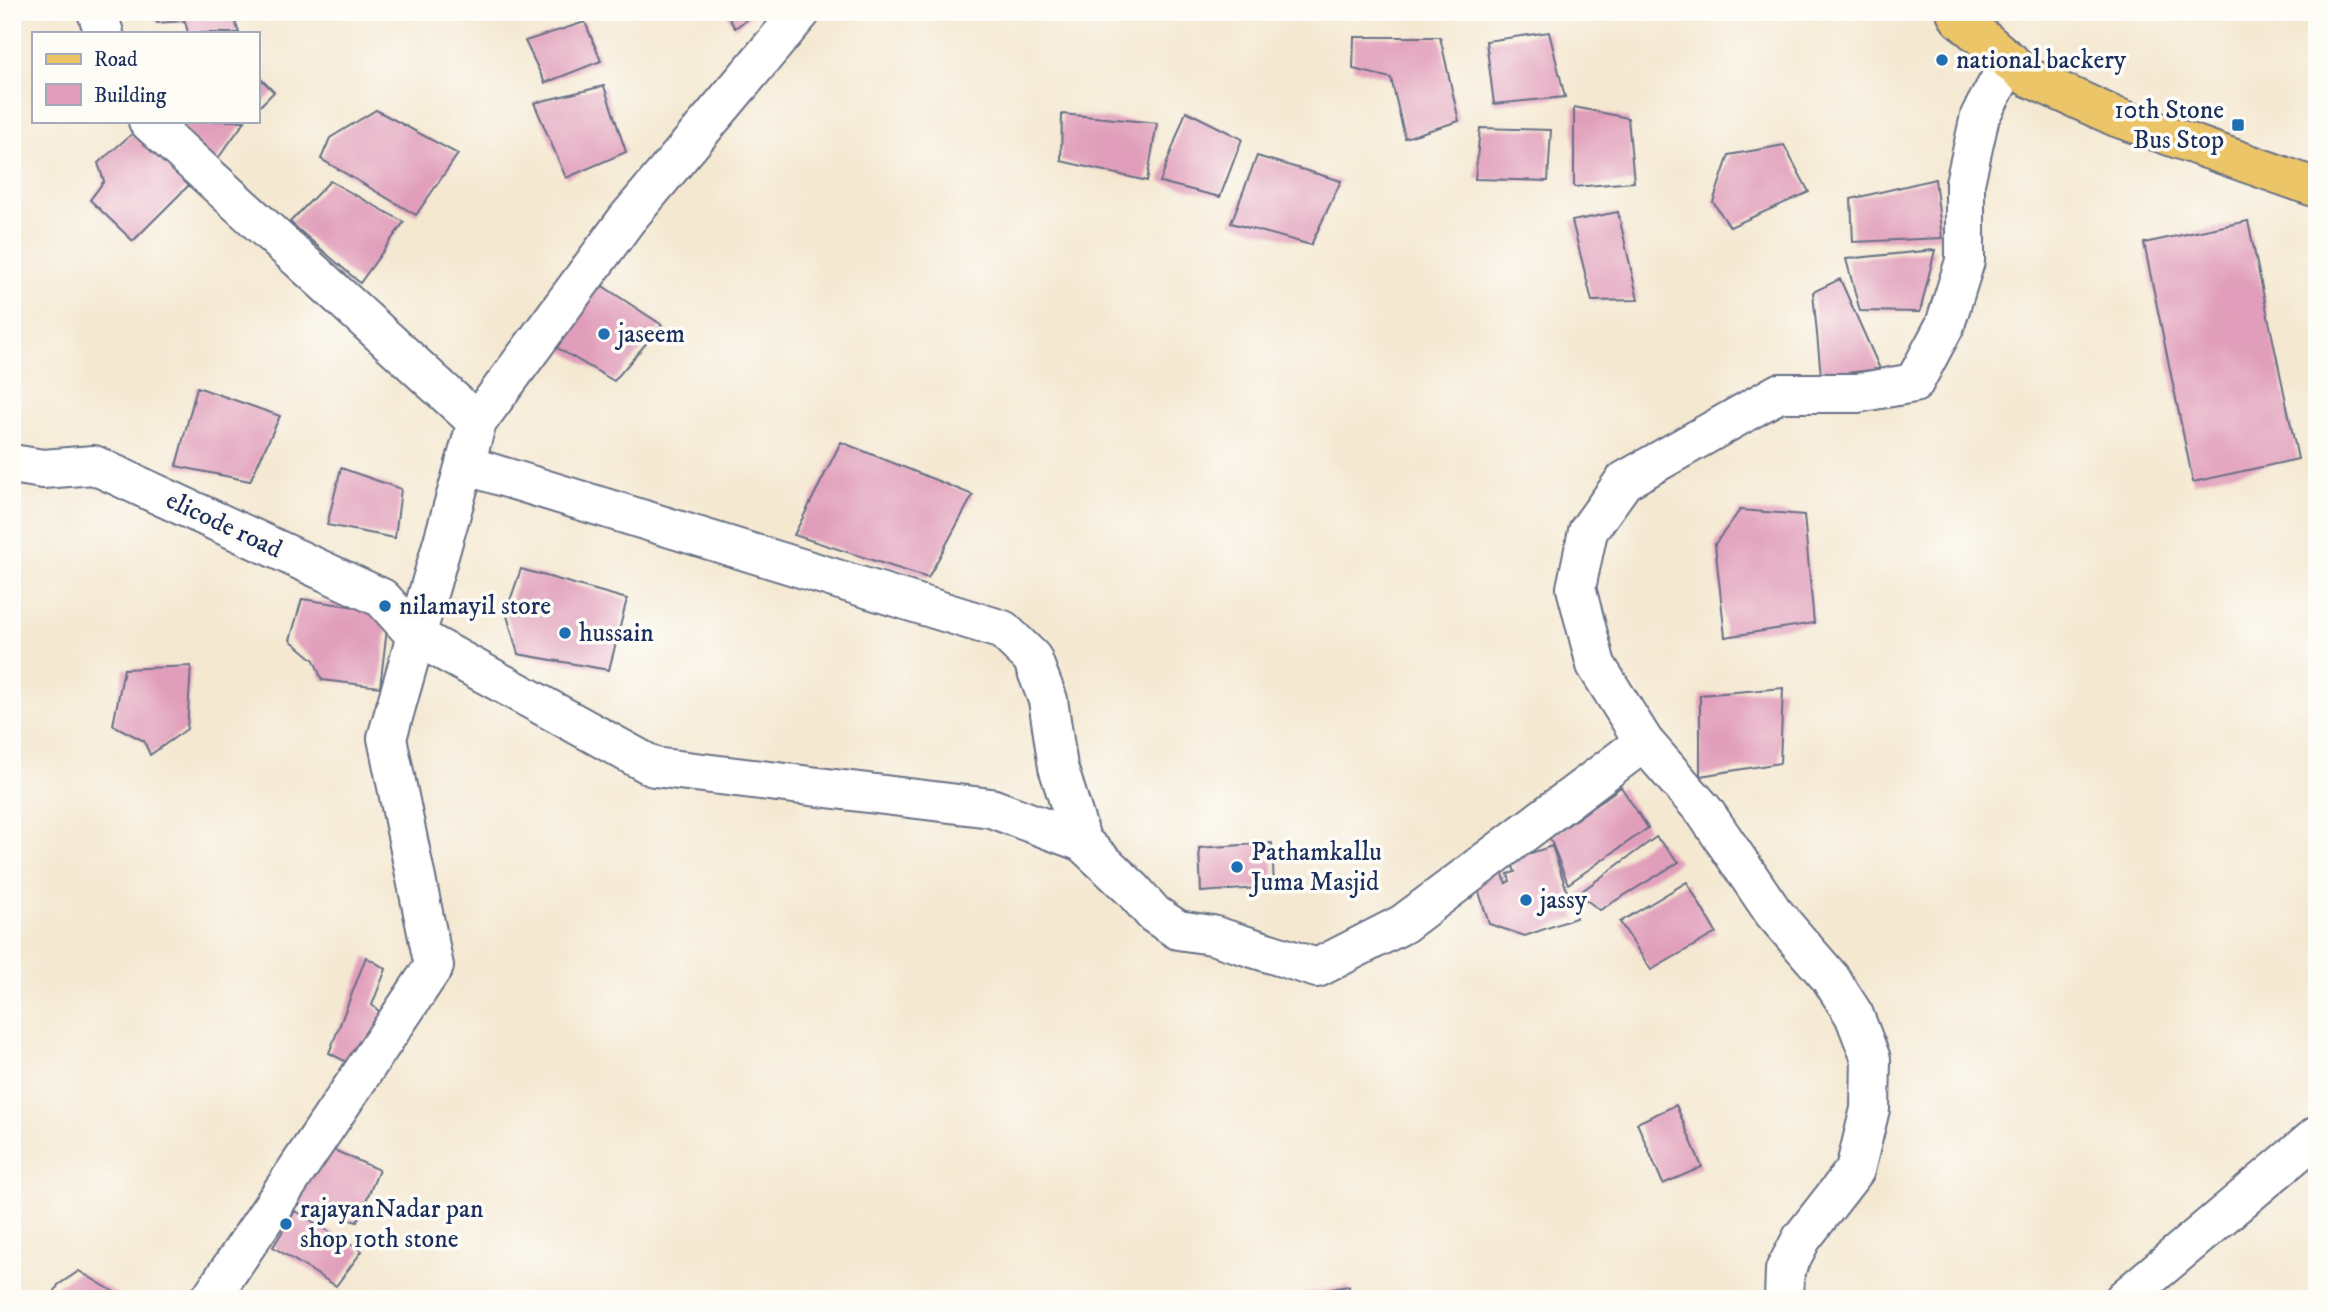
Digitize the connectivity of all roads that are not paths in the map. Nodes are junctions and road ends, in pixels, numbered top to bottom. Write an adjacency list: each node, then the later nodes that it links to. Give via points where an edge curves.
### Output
1 (97, 12): 4 (street)
2 (801, 12): 8 (street, via 627,219)
3 (1956, 12): 5 (main road)
4 (104, 32)
5 (2010, 61): 7 (main road, via 2028,77 2116,117); 12 (street, via 1980,116 1965,183 1965,261 1945,325 1914,383 1857,393 1779,393 1624,481 1588,531 1576,588 1595,664)
6 (149, 122): 8 (street)
7 (2317, 188)
8 (477, 422): 10 (street)
9 (12, 464): 11 (street, elicode road, via 43,469 94,465 382,598)
10 (466, 465): 11 (street); 13 (street, via 1003,630 1032,659 1048,700 1058,768)
11 (416, 636): 13 (street, elicode road, via 654,767 991,808); 15 (street, via 387,738 434,967)
12 (1644, 742): 13 (street, via 1403,924 1317,968 1212,935 1178,930 1154,914); 16 (street, via 1705,812 1773,912 1831,979 1854,1015 1871,1059 1870,1109 1854,1170 1802,1238 1785,1270)
13 (1082, 842)
14 (2317, 1136): 17 (street)
15 (210, 1299)
16 (1784, 1299)
17 (2124, 1299)

